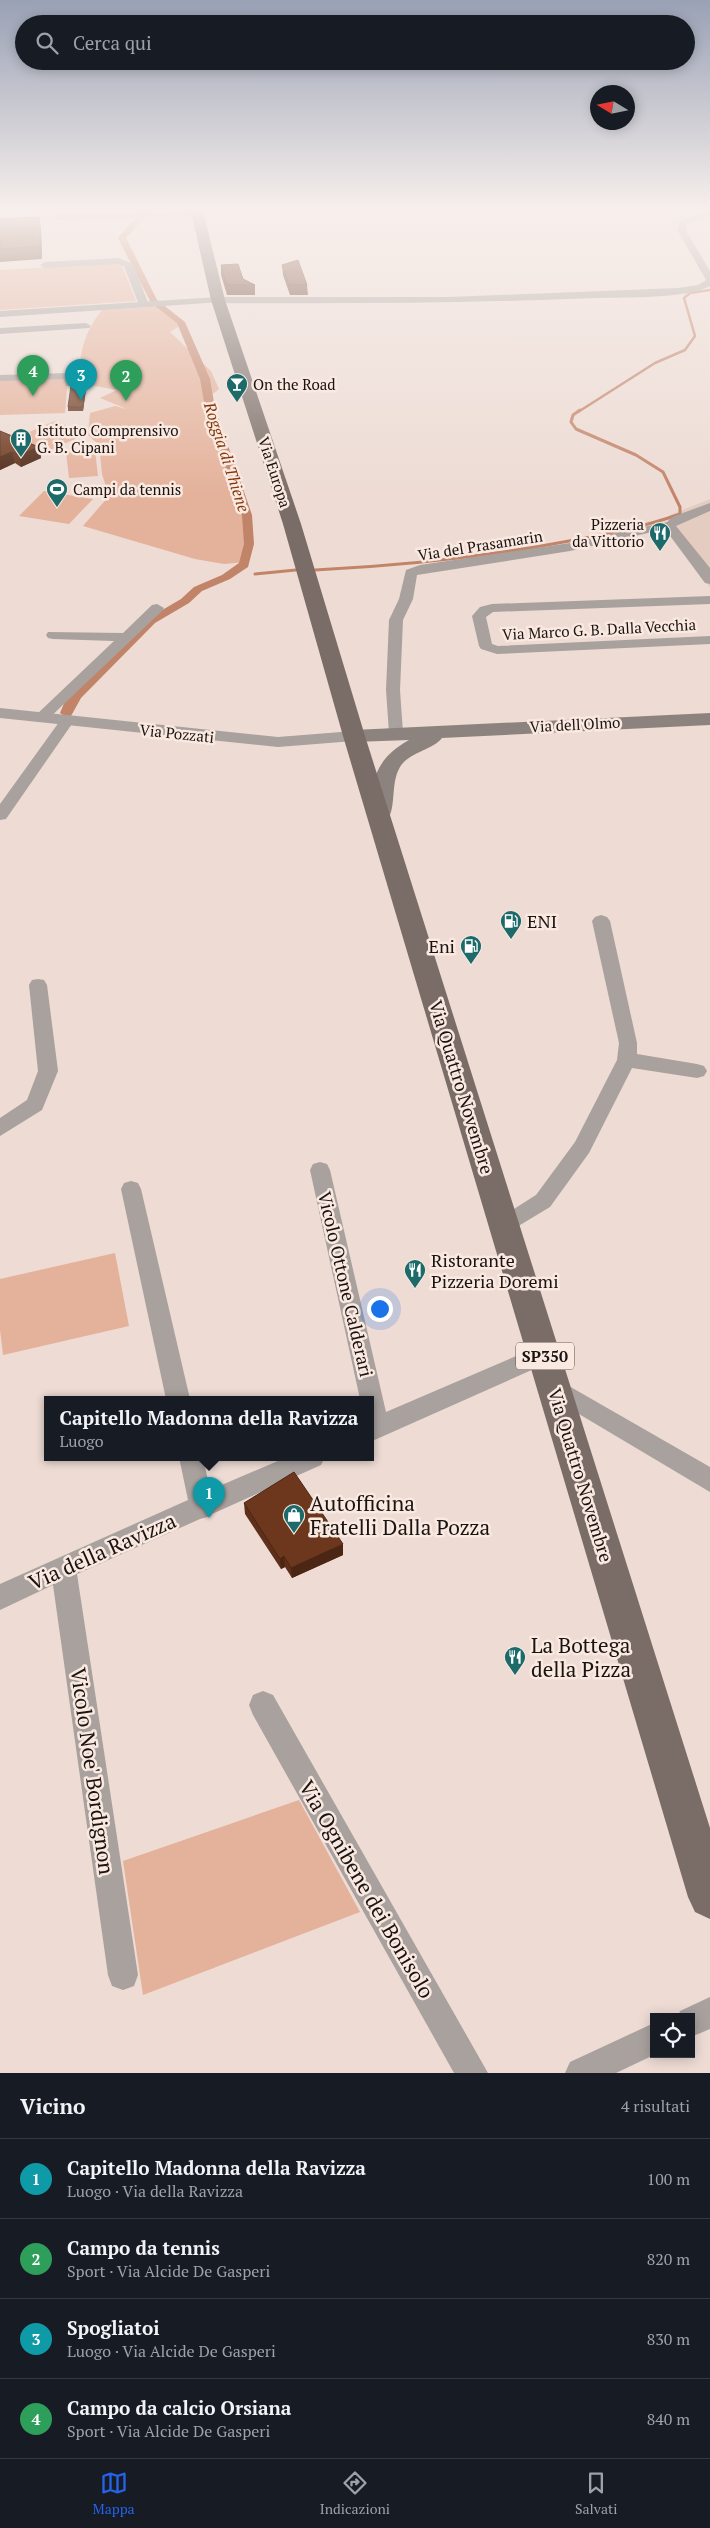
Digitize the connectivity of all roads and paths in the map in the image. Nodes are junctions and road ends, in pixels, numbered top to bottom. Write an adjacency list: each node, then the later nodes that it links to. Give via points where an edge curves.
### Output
1 (148, 304): 2 (street); 4 (street)
2 (154, 304)
3 (219, 304): 17 (main road, Via Europa / SP350, via 292,524)
4 (0, 314)
5 (86, 326): 6 (street)
6 (0, 331)
7 (0, 378): 8 (street, via 68,376)
8 (70, 384)
9 (710, 507): 10 (street, Via del Prasamarin, via 676,520)
10 (670, 526): 11 (street); 22 (street, Via del Prasamarin, via 657,526 570,547 420,569 411,574 406,599 396,620 393,690)
11 (708, 573)
12 (710, 600): 16 (street, Via Marco G. B. Dalla Vecchia, via 492,608 478,616 486,646 497,650)
13 (158, 608): 15 (street)
14 (53, 634): 15 (street)
15 (126, 637): 19 (street)
16 (710, 640)
17 (345, 704): 22 (main road, via 360,718); 23 (main road, Via Europa / SP350)
18 (0, 713): 19 (street, Via Pozzati)
19 (41, 718): 21 (street, Via Pozzati)
20 (710, 719): 22 (main road, Via dell'Olmo, via 660,719)
21 (67, 721): 23 (street, Via Pozzati, via 278,742); 24 (street)
22 (407, 738): 23 (main road, Via dell'Olmo, via 391,748); 25 (main road, Via dell'Olmo, via 382,782)
23 (356, 741): 25 (main road, Via Quattro Novembre / SP350)
24 (0, 815)
25 (379, 816): 33 (main road, Via Quattro Novembre / SP350)
26 (601, 921): 28 (street, via 628,1043)
27 (38, 985): 30 (street, via 48,1071 36,1105)
28 (627, 1060): 29 (street); 33 (street, via 582,1147 543,1201)
29 (697, 1071)
30 (0, 1128)
31 (320, 1170): 37 (street, Vicolo Ottone Calderari)
32 (131, 1189): 36 (street)
33 (505, 1225): 34 (main road, Via Quattro Novembre / SP350)
34 (544, 1354): 35 (main road, Via Quattro Novembre / SP350); 38 (street)
35 (554, 1388): 41 (street); 46 (main road, Via Quattro Novembre / SP350)
36 (177, 1396)
37 (367, 1396)
38 (374, 1429)
39 (192, 1461): 42 (street)
40 (304, 1461): 42 (street, Via della Ravizza)
41 (710, 1480)
42 (202, 1508): 43 (street, Via della Ravizza)
43 (63, 1567): 44 (street, Via della Ravizza); 47 (street, Vicolo Noe' Bordignon)
44 (0, 1597)
45 (263, 1704): 51 (street, Via Ognibene dei Bonisolo)
46 (710, 1897)
47 (123, 1975)
48 (710, 2013): 49 (street)
49 (695, 2020)
50 (650, 2041): 52 (street)
51 (472, 2073)
52 (581, 2073)

